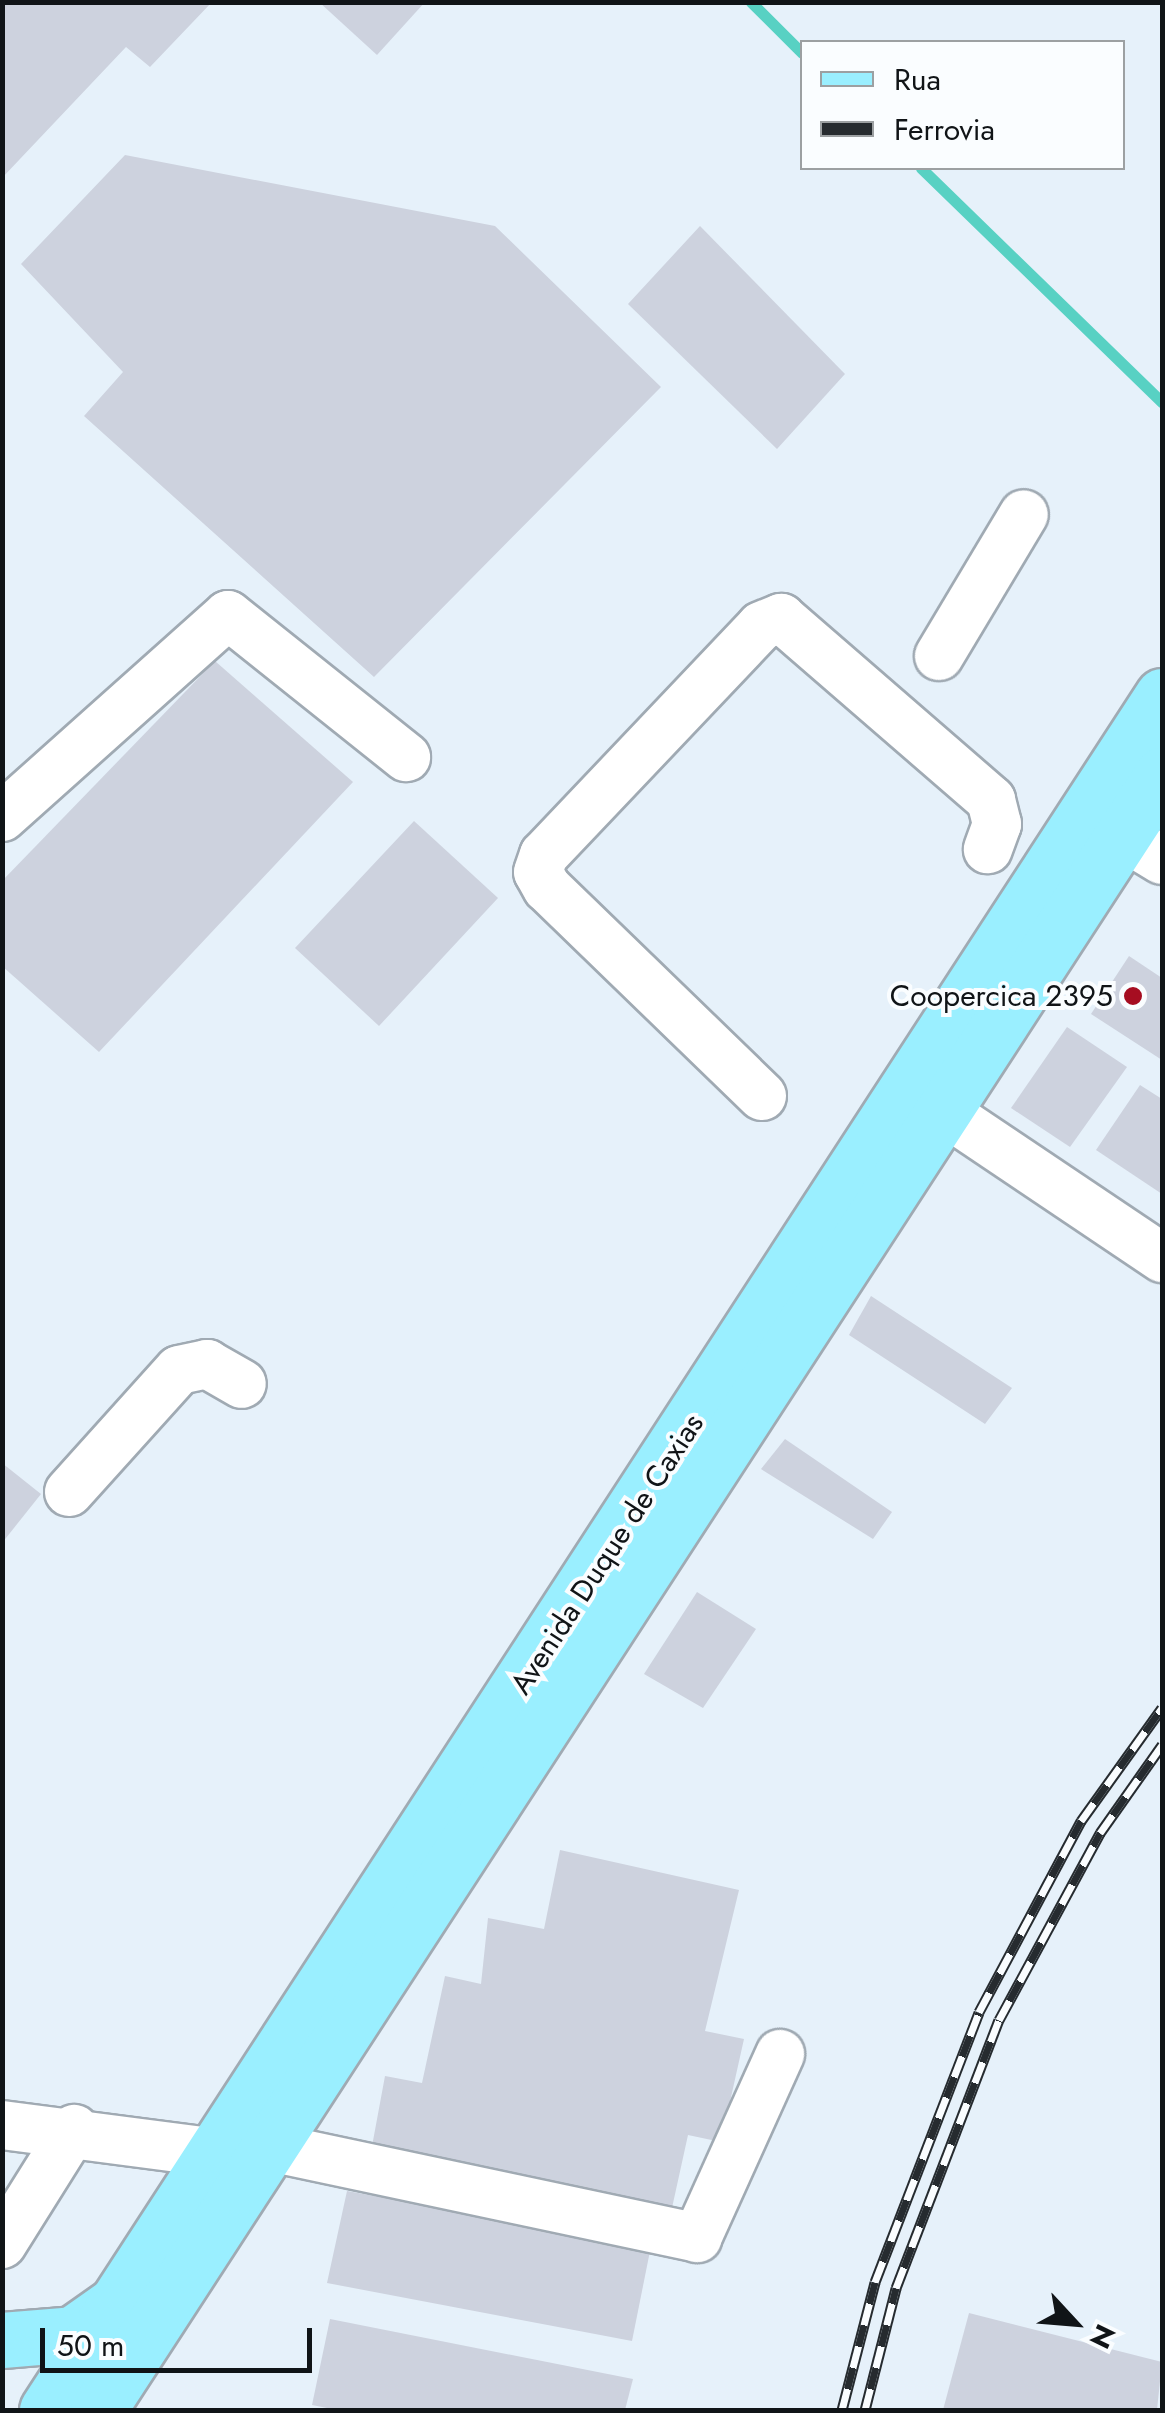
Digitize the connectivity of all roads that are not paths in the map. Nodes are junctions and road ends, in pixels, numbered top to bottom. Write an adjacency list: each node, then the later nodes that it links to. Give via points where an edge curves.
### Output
1 (1024, 514): 2 (lane)
2 (939, 656)
3 (1162, 696): 17 (main road, Avenida Duque de Caxias)
4 (406, 757): 6 (lane, via 228,615)
5 (1162, 775): 8 (main road, Avenida Duque de Caxias)
6 (2, 817)
7 (988, 849): 9 (lane, via 997,824 991,800 780,618 761,626 544,855 538,872 547,888)
8 (1143, 849): 10 (main road, Avenida Duque de Caxias)
9 (762, 1096)
10 (944, 1112): 11 (lane); 17 (main road, Avenida Duque de Caxias)
11 (1162, 1258)
12 (242, 1384): 13 (lane, via 207,1364 178,1370)
13 (68, 1492)
14 (780, 2054): 17 (lane, via 697,2238)
15 (2, 2125): 16 (lane)
16 (74, 2129): 17 (lane); 18 (lane)
17 (244, 2150): 19 (main road, Avenida Duque de Caxias); 21 (main road, Avenida Duque de Caxias)
18 (2, 2244)
19 (127, 2294): 20 (main road, via 72,2334); 21 (main road, Avenida Duque de Caxias)
20 (2, 2341): 21 (main road, via 19,2352)
21 (62, 2410)

